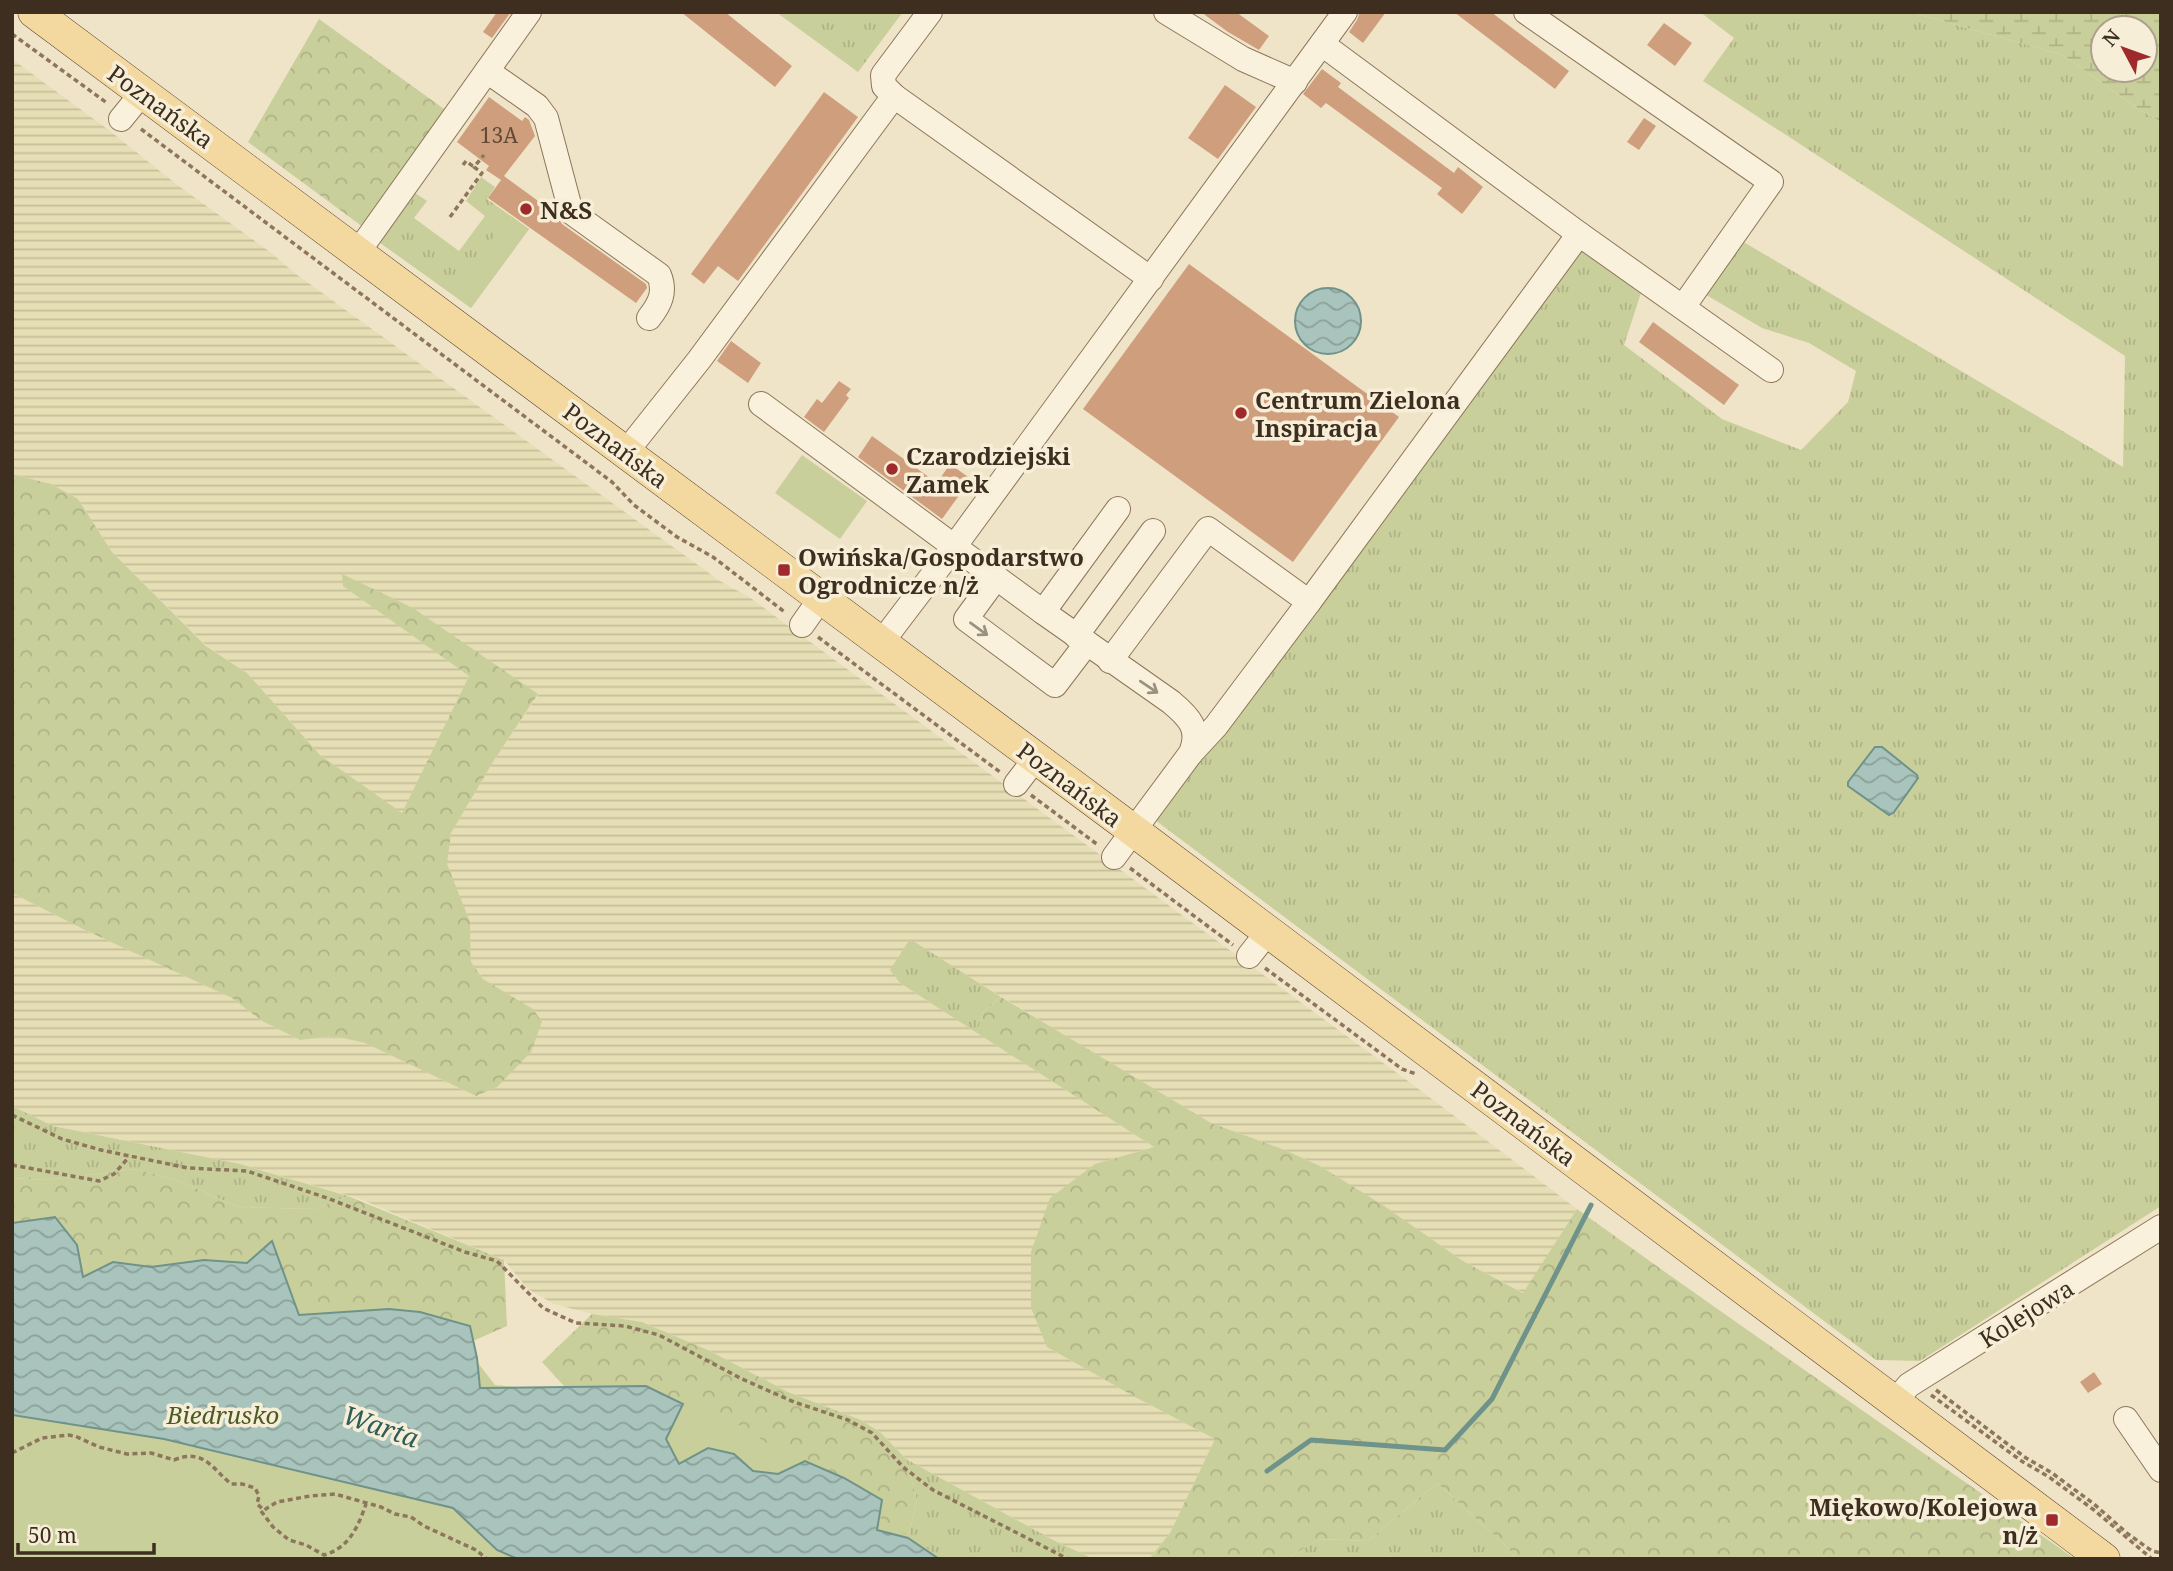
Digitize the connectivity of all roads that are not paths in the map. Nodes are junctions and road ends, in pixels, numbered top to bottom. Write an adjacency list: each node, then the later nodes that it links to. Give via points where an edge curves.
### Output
1 (34, 12): 12 (main road, Poznańska, via 129,109)
2 (529, 12): 8 (street)
3 (930, 12): 10 (street, via 883,75 884,86)
4 (1166, 12): 9 (street, via 1243,59)
5 (1345, 12): 7 (street)
6 (1526, 12): 14 (street, via 1771,182)
7 (1322, 44): 9 (street); 11 (street)
8 (487, 71): 12 (street); 15 (street, via 537,106 546,118 571,212 659,275 662,296)
9 (1295, 82): 13 (street)
10 (894, 96): 13 (street); 18 (street)
11 (1579, 234): 14 (street); 24 (street)
12 (358, 252): 18 (main road, Poznańska)
13 (1151, 279): 21 (street)
14 (1682, 307): 16 (street)
15 (649, 318)
16 (1771, 370)
17 (761, 404): 21 (street)
18 (626, 452): 23 (main road, Poznańska)
19 (1118, 509): 25 (street)
20 (1153, 531): 27 (street)
21 (954, 547): 22 (street); 28 (street)
22 (996, 578): 25 (street); 27 (street, one-way to 27, via 966,619 1055,685)
23 (821, 598): 26 (street); 28 (main road, Poznańska)
24 (1309, 602): 29 (street, via 1208,529); 30 (street)
25 (1042, 612): 27 (street)
26 (802, 625)
27 (1082, 639): 29 (street)
28 (881, 643): 31 (main road, Poznańska)
29 (1111, 661): 30 (street, one-way to 30, via 1182,711 1195,732)
30 (1191, 754): 33 (street)
31 (1036, 758): 32 (street); 33 (main road, Poznańska)
32 (1016, 784)
33 (1134, 831): 34 (street); 35 (main road, Poznańska)
34 (1114, 857)
35 (1268, 932): 36 (street); 38 (main road, Poznańska)
36 (1249, 957)
37 (2161, 1227): 38 (street, Kolejowa, via 1909,1385)
38 (1894, 1402): 41 (main road, Poznańska)
39 (2126, 1419): 40 (street)
40 (2161, 1470)
41 (2104, 1559)

